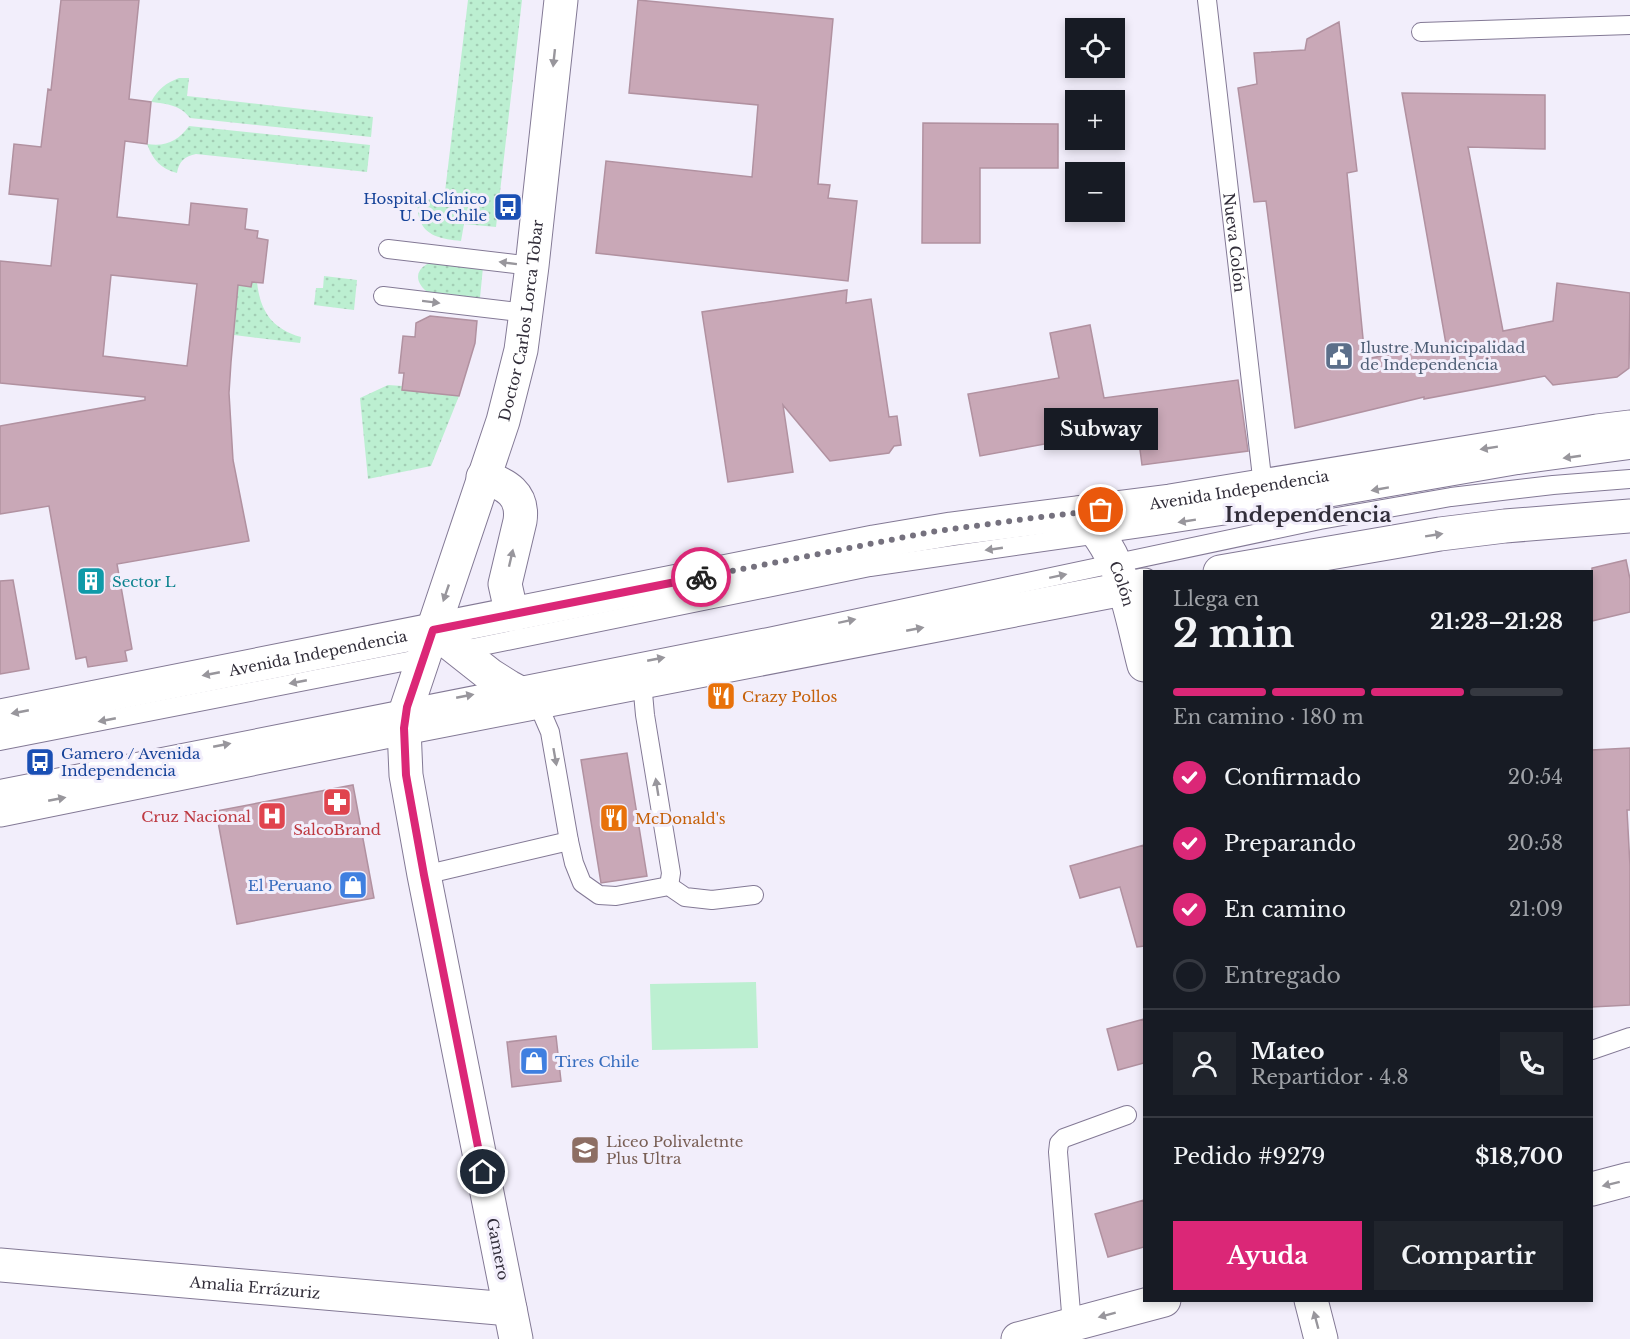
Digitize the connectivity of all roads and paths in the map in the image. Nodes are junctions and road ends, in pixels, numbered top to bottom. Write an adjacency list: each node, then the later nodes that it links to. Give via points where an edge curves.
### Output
1 (561, 0): 6 (main road, Doctor Carlos Lorca Tobar, one-way to 6)
2 (1207, 0): 13 (lane, Nueva Colón)
3 (1630, 25): 4 (lane)
4 (1421, 32)
5 (388, 249): 6 (lane, one-way to 5)
6 (532, 266): 8 (main road, Doctor Carlos Lorca Tobar)
7 (383, 297): 8 (lane, one-way to 8)
8 (526, 314): 11 (main road, Doctor Carlos Lorca Tobar, via 513,385)
9 (1630, 427): 13 (main road, Avenida Independencia, one-way to 13)
10 (1630, 450): 15 (lane, one-way to 15, via 1518,465 1258,510)
11 (483, 477): 18 (main road, one-way to 11, via 505,584 520,521 519,503 508,488); 19 (main road, Doctor Carlos Lorca Tobar, one-way to 19)
12 (1630, 479): 17 (lane, via 1541,486 1386,508 1233,538)
13 (1263, 486): 15 (main road, Avenida Independencia)
14 (1624, 514): 16 (main road, one-way to 14, via 1440,534)
15 (1089, 524): 17 (main road, Colón); 18 (main road, Avenida Independencia, via 1025,519 885,540); 20 (lane, one-way to 20)
16 (1232, 570)
17 (1133, 573): 21 (main road, Colón); 22 (main road, one-way to 17); 23 (lane, one-way to 17, via 768,637)
18 (515, 614): 19 (main road, Avenida Independencia)
19 (429, 644): 20 (main road); 24 (main road, Avenida Independencia, one-way to 24); 25 (main road, Gamero); 26 (lane, one-way to 26)
20 (459, 651): 23 (main road)
21 (1143, 657)
22 (642, 682): 23 (main road); 31 (lane, one-way to 22, via 671,873)
23 (523, 695): 25 (main road, one-way to 23); 29 (lane, one-way to 29, via 550,732)
24 (0, 716)
25 (406, 718): 27 (lane, one-way to 25); 28 (main road, one-way to 25); 30 (main road, Gamero, via 406,775)
26 (0, 741)
27 (0, 789)
28 (0, 810)
29 (569, 841): 30 (lane); 31 (lane, via 582,883 599,895 616,896)
30 (424, 875): 41 (main road, Gamero)
31 (669, 886): 32 (lane, via 685,897 712,900)
32 (753, 895)
33 (1630, 1037): 34 (lane)
34 (1593, 1050)
35 (1127, 1115): 42 (lane, via 1059,1143)
36 (1630, 1179): 37 (main road, one-way to 37)
37 (1593, 1189)
38 (0, 1265): 41 (main road, Amalia Errázuriz)
39 (1157, 1302): 42 (main road, one-way to 42)
40 (1312, 1302): 44 (main road, one-way to 40)
41 (513, 1324)
42 (1072, 1325): 43 (main road)
43 (1018, 1339)
44 (1321, 1339)

